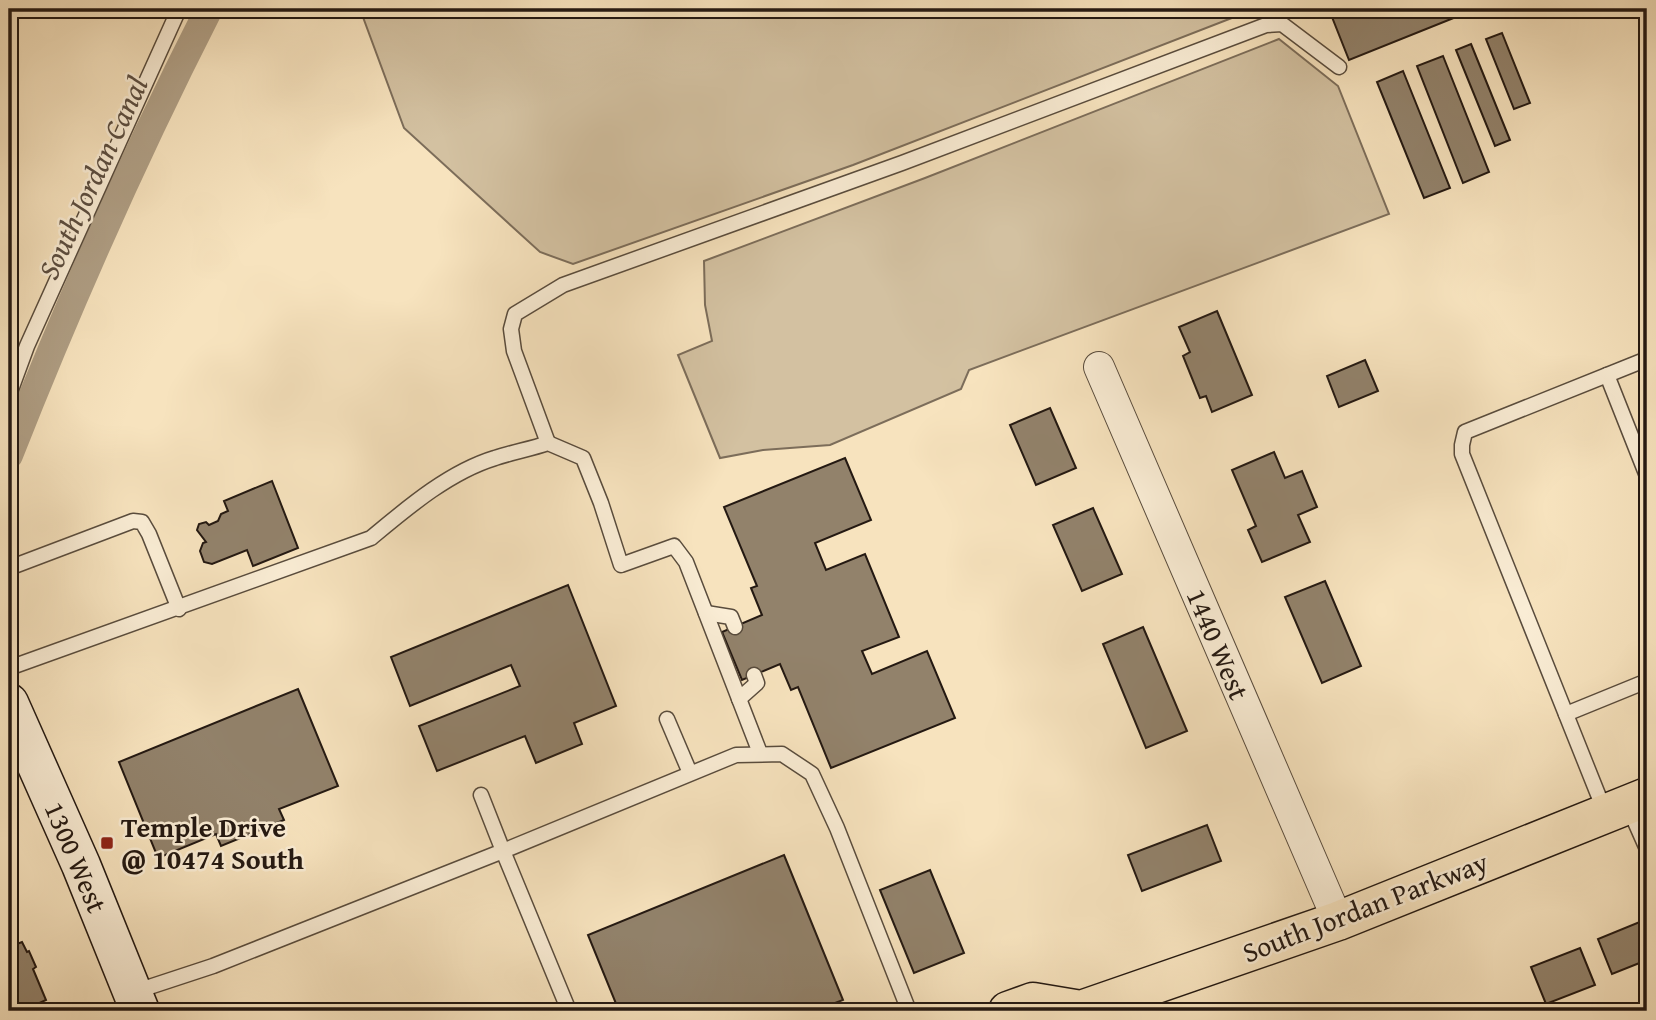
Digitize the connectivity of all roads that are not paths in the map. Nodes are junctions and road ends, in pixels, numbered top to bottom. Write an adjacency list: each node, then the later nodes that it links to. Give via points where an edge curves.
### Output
1 (179, 9): 6 (lane)
2 (1339, 67): 7 (lane, via 1282,24 1266,25 564,285 515,314 510,329)
3 (1647, 359): 5 (lane)
4 (1099, 368): 26 (street, 1440 West)
5 (1607, 375): 8 (lane); 18 (lane, via 1465,432 1462,445)
6 (9, 395)
7 (548, 443): 10 (lane, via 468,470 407,508 371,538); 11 (lane, via 583,458 621,565 674,546 686,562)
8 (1647, 476)
9 (9, 568): 10 (lane, via 133,521 142,522)
10 (179, 609): 13 (lane)
11 (706, 613): 12 (lane, via 731,617); 16 (lane)
12 (735, 626)
13 (9, 668)
14 (754, 675): 16 (lane, via 757,683)
15 (1647, 681): 18 (lane)
16 (740, 699): 20 (lane)
17 (10, 707): 27 (street, 1300 West)
18 (1566, 714): 23 (lane)
19 (667, 719): 21 (lane)
20 (760, 753): 21 (lane, via 736,755); 29 (lane, via 782,754 812,774)
21 (690, 774): 25 (lane)
22 (481, 795): 25 (lane)
23 (1627, 805): 24 (lane); 26 (main road, South Jordan Parkway)
24 (1647, 849)
25 (503, 851): 27 (lane, via 213,966); 28 (lane)
26 (1338, 921): 31 (main road, South Jordan Parkway)
27 (136, 1002)
28 (569, 1011)
29 (909, 1011)
30 (1008, 1011): 31 (main road, via 1033,1002)
31 (1081, 1011)

